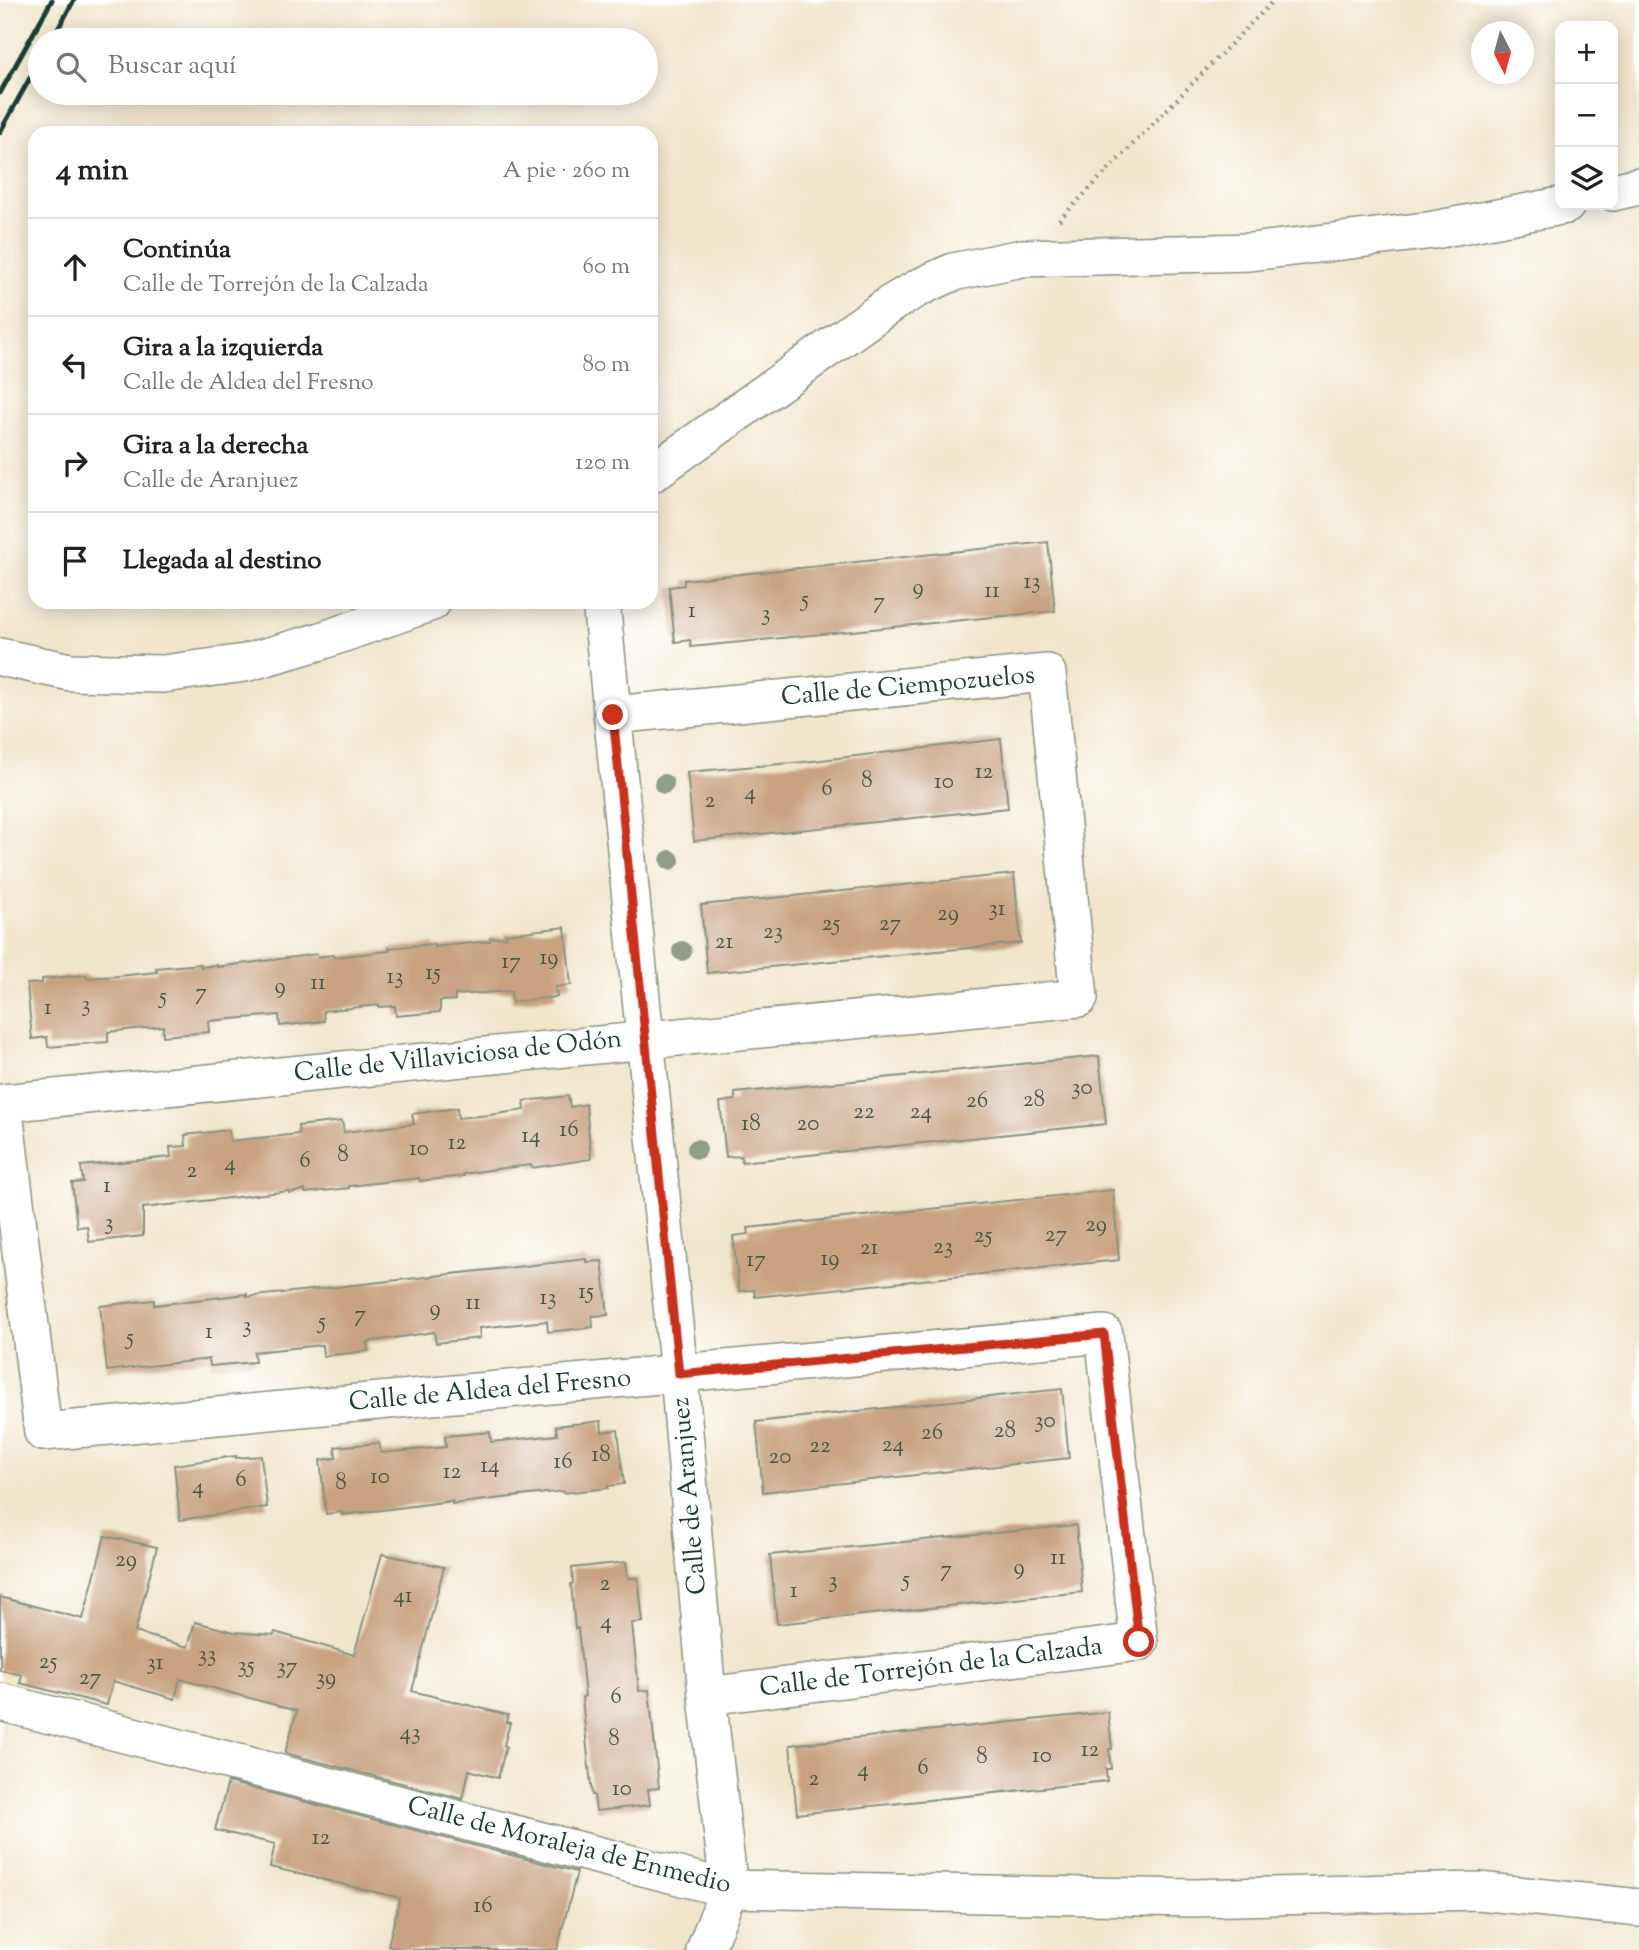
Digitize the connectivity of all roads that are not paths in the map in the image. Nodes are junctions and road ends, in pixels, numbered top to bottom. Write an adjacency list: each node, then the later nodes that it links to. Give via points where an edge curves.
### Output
1 (1639, 186): 2 (street)
2 (1618, 191)
3 (1555, 207): 4 (street, via 1434,230 1250,252 1022,258 953,272 892,303)
4 (658, 469)
5 (412, 609): 7 (street, via 245,663 163,674 70,672)
6 (602, 609): 8 (street, Calle de Aranjuez)
7 (0, 657)
8 (613, 715): 9 (street, Calle de Ciempozuelos, via 1047,673); 10 (street, Calle de Aranjuez)
9 (1079, 998): 10 (street, Calle de Villaviciosa de Odón)
10 (645, 1039): 12 (street, Calle de Aranjuez); 13 (street, Calle de Villaviciosa de Odón, via 3,1103)
11 (1104, 1334): 12 (street, Calle de Aldea del Fresno); 14 (street, Calle de Torrejón de la Calzada, via 1139,1642)
12 (679, 1374): 13 (street, Calle de Aldea del Fresno); 14 (street, Calle de Aranjuez)
13 (43, 1432)
14 (707, 1696): 16 (street, Calle de Aranjuez)
15 (0, 1702): 16 (street, Calle de Moraleja de Enmedio)
16 (729, 1889): 17 (street, Calle de Moraleja de Enmedio, via 1193,1898 1479,1891); 18 (street)
17 (1639, 1908)
18 (705, 1950)

